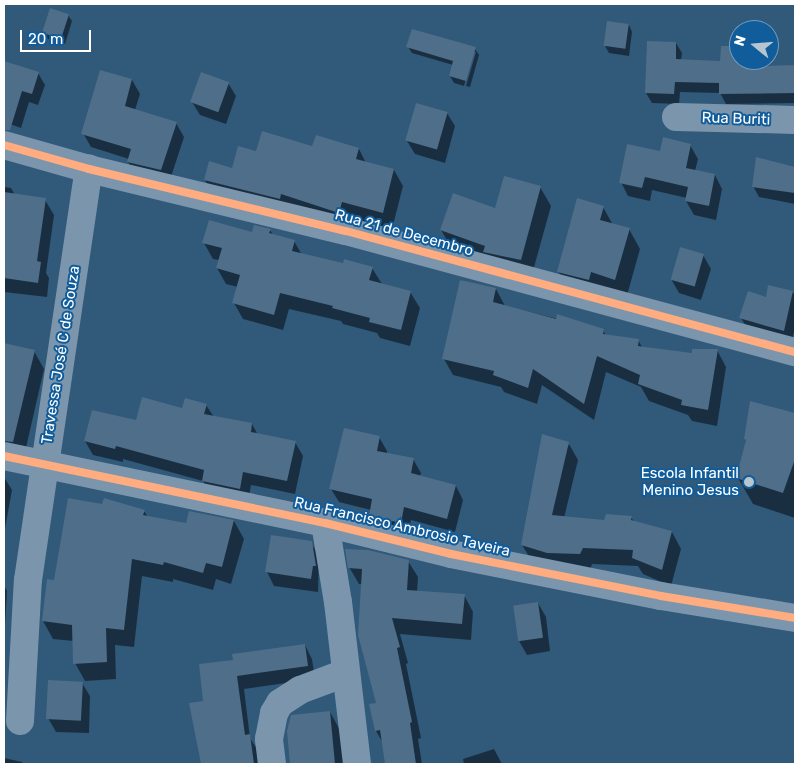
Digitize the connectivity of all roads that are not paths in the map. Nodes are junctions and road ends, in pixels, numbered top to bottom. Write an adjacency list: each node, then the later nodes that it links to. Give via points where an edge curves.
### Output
1 (676, 117): 2 (street, Rua Buriti)
2 (795, 120)
3 (4, 145): 4 (street, Rua 21 de Decembro)
4 (88, 169): 5 (street, Rua 21 de Decembro, via 346,231); 7 (street, Travessa José C de Souza)
5 (795, 352)
6 (4, 456): 7 (street, Rua Francisco Ambrosio Taveira)
7 (43, 465): 8 (street, Rua Francisco Ambrosio Taveira); 11 (street, Travessa José C de Souza, via 28,580)
8 (325, 523): 9 (street, Rua Francisco Ambrosio Taveira, via 451,554 652,595); 10 (street)
9 (795, 618)
10 (345, 673): 12 (street, via 300,690 280,703 274,713 270,739); 13 (street)
11 (20, 721)
12 (272, 764)
13 (358, 764)

